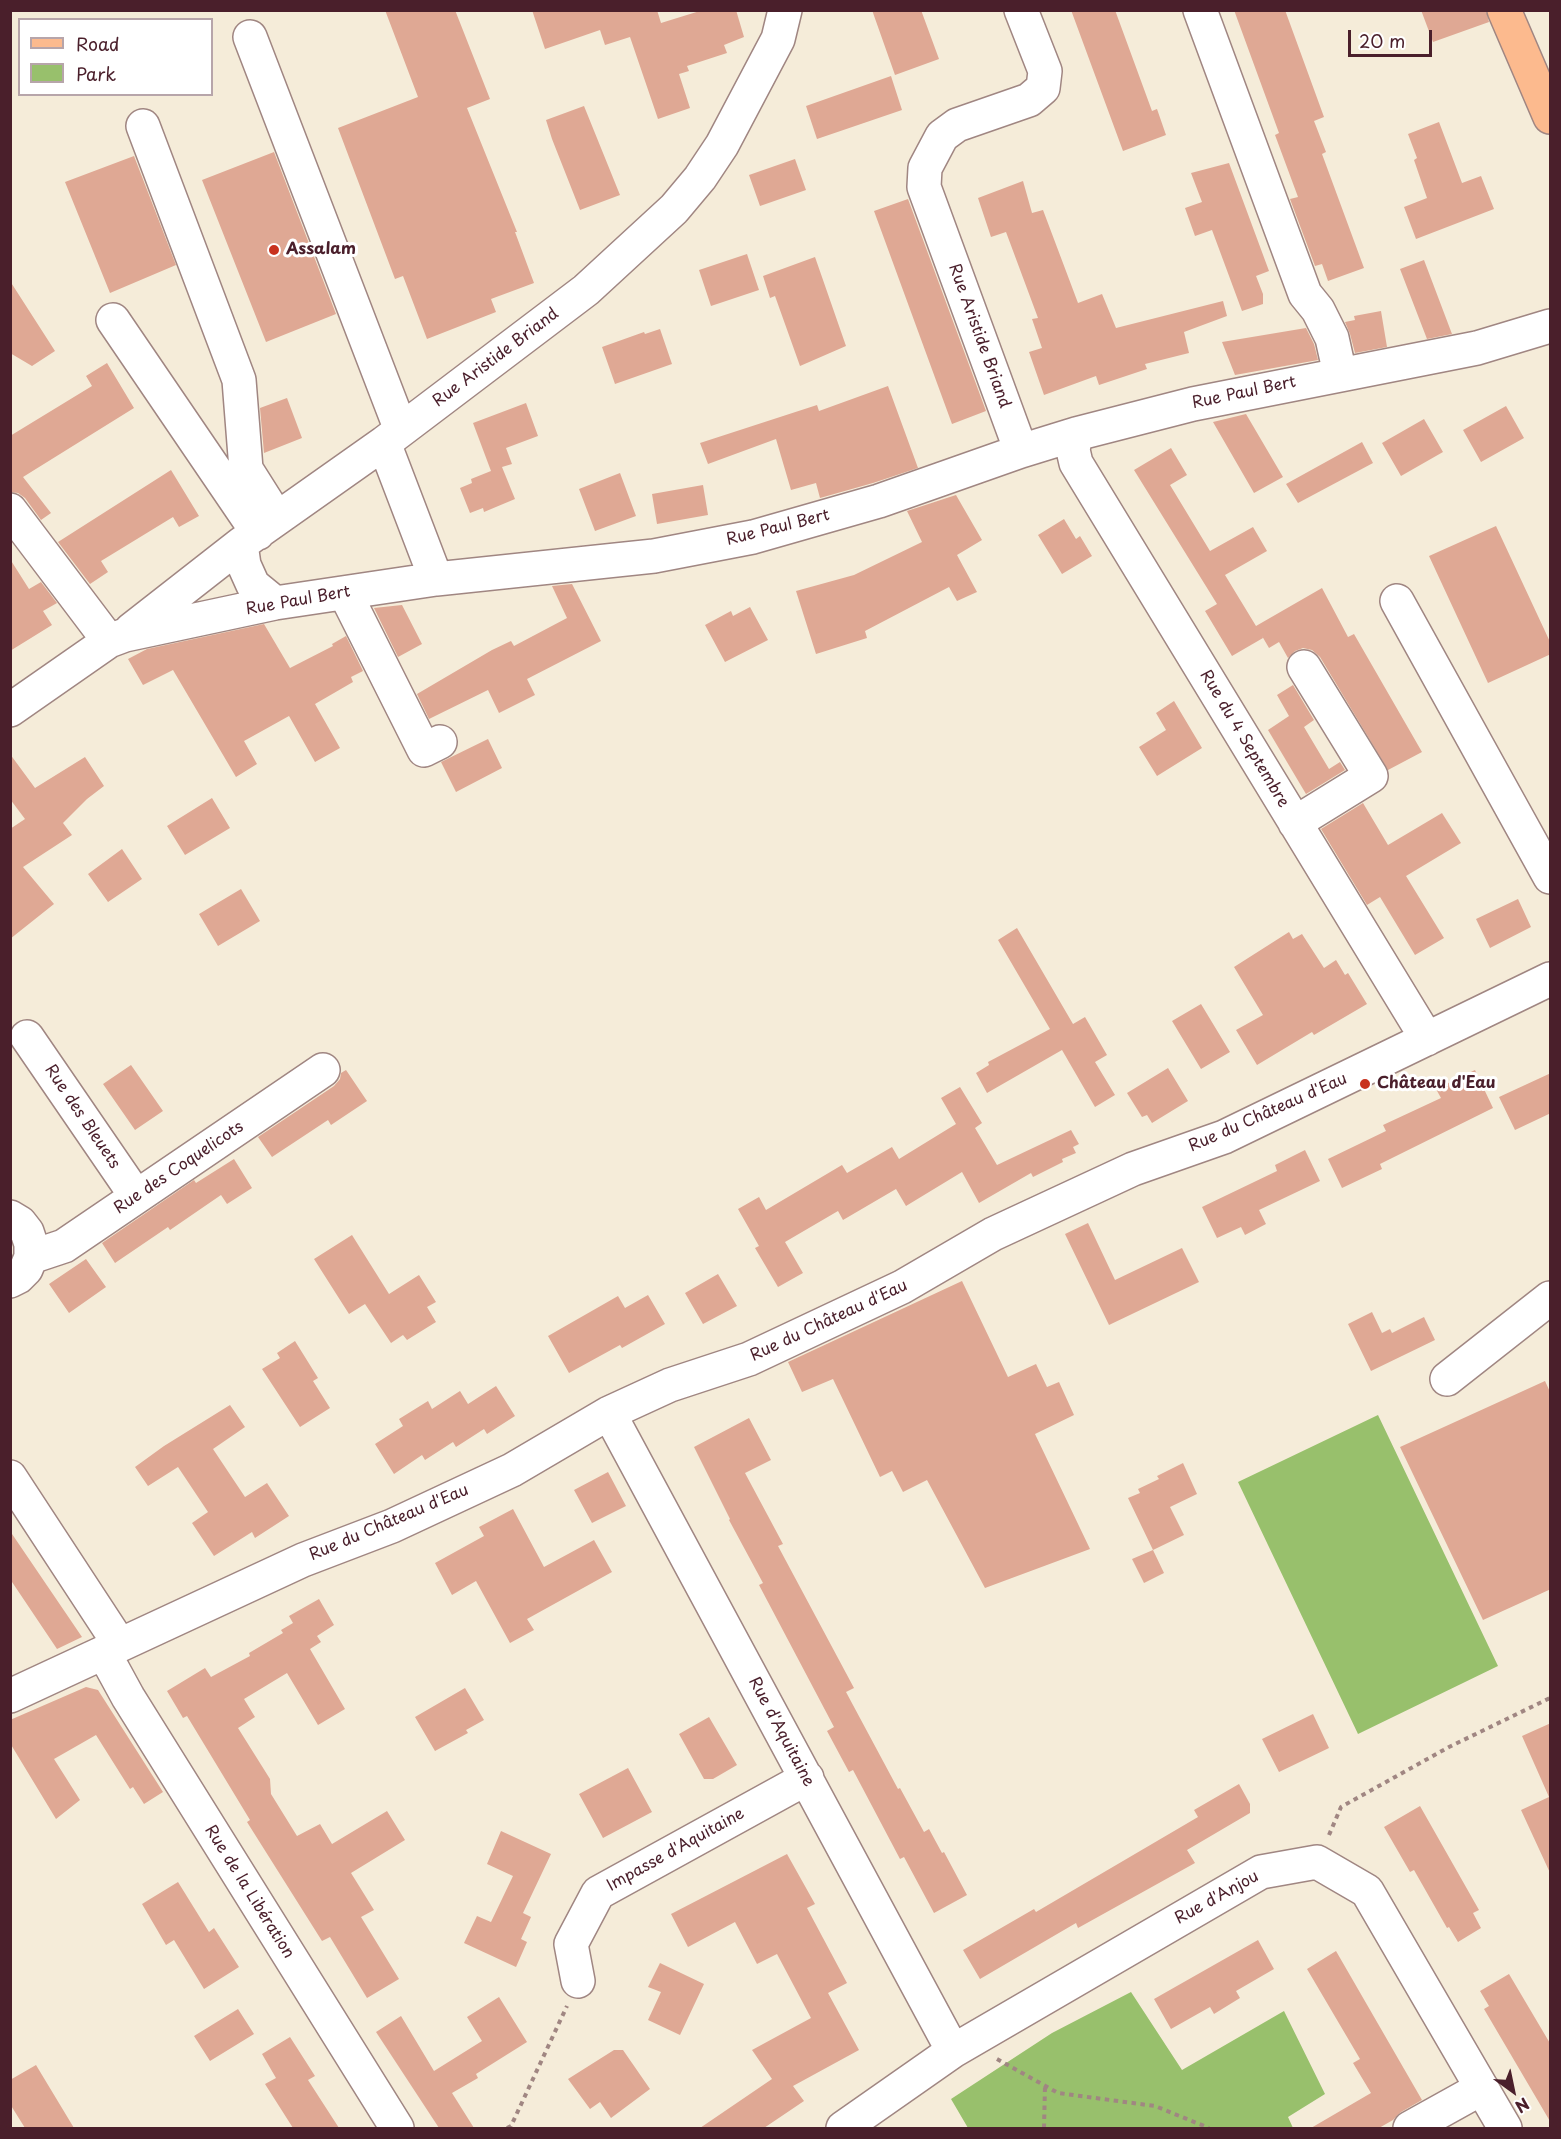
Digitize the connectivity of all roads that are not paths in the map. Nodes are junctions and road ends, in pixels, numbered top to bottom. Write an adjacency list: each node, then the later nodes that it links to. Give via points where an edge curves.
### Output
1 (785, 10): 12 (street, Rue Aristide Briand, via 778,39 722,145 674,208 586,290)
2 (1021, 10): 13 (street, Rue Aristide Briand, via 1045,71 1043,88 1029,100 957,125 942,136 925,168 924,187)
3 (1200, 10): 10 (street, via 1305,294 1332,338)
4 (1504, 10): 6 (main road)
5 (250, 37): 12 (street)
6 (1551, 117)
7 (143, 126): 15 (street, via 239,380 246,469)
8 (113, 320): 15 (street)
9 (1551, 326): 10 (street, Rue Paul Bert, via 1477,348)
10 (1340, 374): 11 (street, Rue Paul Bert, via 1193,404)
11 (1076, 434): 13 (street, Rue Paul Bert); 24 (street, Rue du 4 Septembre, via 1076,463)
12 (392, 437): 15 (street, Rue Aristide Briand); 16 (street)
13 (1021, 451): 16 (street, Rue Paul Bert, via 879,501 753,537 654,556)
14 (10, 510): 20 (street)
15 (259, 532): 19 (street, via 243,565 253,585); 20 (street, Rue Aristide Briand)
16 (436, 579): 17 (street, Rue Paul Bert)
17 (345, 592): 19 (street, Rue Paul Bert); 23 (street, via 424,750)
18 (1397, 601): 25 (street)
19 (275, 603): 20 (street, Rue Paul Bert)
20 (117, 638): 22 (street, Rue Paul Bert)
21 (1305, 668): 24 (street, via 1378,787)
22 (10, 710)
23 (440, 742)
24 (1295, 823): 28 (street, Rue du 4 Septembre)
25 (1551, 878)
26 (1549, 985): 28 (street, Rue du Château d'Eau)
27 (27, 1037): 30 (street, Rue des Bleuets)
28 (1427, 1039): 35 (street, Rue du Château d'Eau, via 1224,1137 1133,1169 993,1233 902,1287 749,1359 670,1385)
29 (323, 1070): 30 (street, Rue des Coquelicots)
30 (136, 1196): 32 (street, Rue des Coquelicots, via 64,1246)
31 (10, 1217): 32 (street, via 20,1223 32,1244)
32 (21, 1269)
33 (1551, 1298): 34 (street)
34 (1447, 1379)
35 (609, 1413): 37 (street, Rue du Château d'Eau, via 512,1470 392,1526 303,1560); 39 (street, Rue d'Aquitaine)
36 (10, 1477): 37 (street, Rue de la Libération)
37 (112, 1649): 38 (street, Rue du Château d'Eau); 43 (street, Rue de la Libération, via 128,1697)
38 (10, 1696)
39 (807, 1778): 40 (street, Impasse d'Aquitaine, via 598,1893 571,1944); 41 (street, Rue d'Aquitaine)
40 (578, 1981)
41 (953, 2051): 42 (street, Rue d'Anjou, via 1261,1872 1317,1862 1367,1891); 44 (street, Rue d'Anjou)
42 (1482, 2088): 45 (street); 46 (street)
43 (397, 2128)
44 (843, 2128)
45 (1410, 2128)
46 (1505, 2128)

